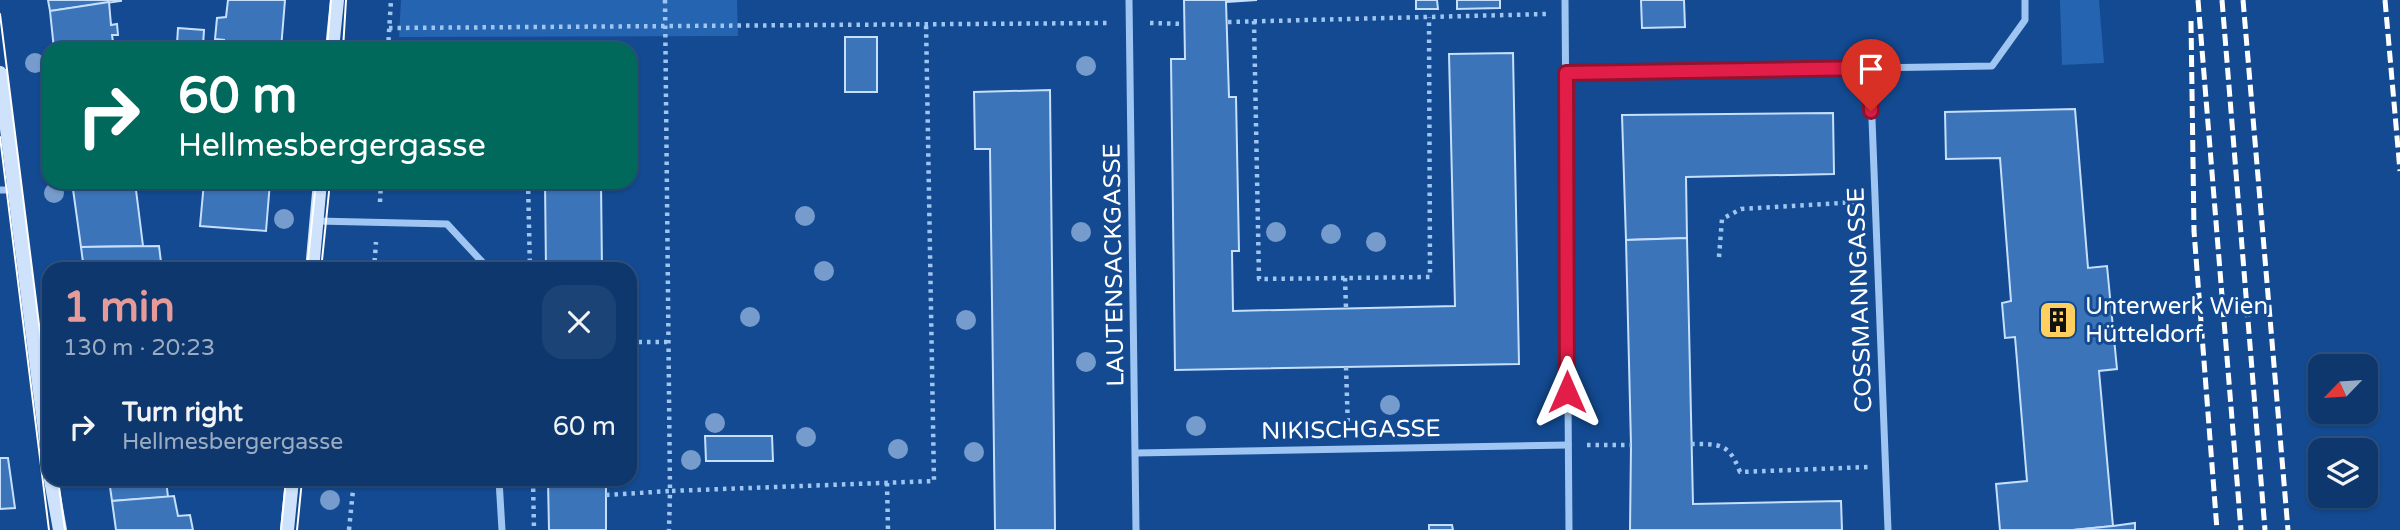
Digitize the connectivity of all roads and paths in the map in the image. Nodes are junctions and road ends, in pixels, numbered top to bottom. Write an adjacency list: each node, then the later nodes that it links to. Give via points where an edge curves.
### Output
1 (337, 0): 16 (main road)
2 (391, 0): 14 (path)
3 (665, 0): 15 (path)
4 (1129, 0): 12 (street, LAUTENSACKGASSE)
5 (1565, 0): 7 (street)
6 (2025, 0): 18 (street, via 2025,20 1992,66)
7 (1565, 14): 8 (path); 20 (street)
8 (1429, 17): 9 (path); 30 (path, via 1430,277)
9 (1254, 21): 10 (path); 30 (path, via 1258,279)
10 (1228, 22)
11 (926, 23): 12 (path); 15 (path); 42 (path, via 934,481)
12 (1130, 23): 13 (path); 40 (street, LAUTENSACKGASSE)
13 (1184, 24)
14 (389, 28): 15 (path); 17 (path)
15 (666, 28): 33 (path)
16 (333, 42)
17 (388, 42)
18 (1870, 68): 20 (street); 24 (street, COSSMANNGASSE)
19 (0, 73): 23 (main road)
20 (1566, 73): 37 (street)
21 (319, 189): 25 (main road)
22 (528, 189): 29 (path)
23 (7, 190): 35 (main road)
24 (1875, 201): 26 (path, via 1741,209 1722,219); 41 (street, COSSMANNGASSE)
25 (317, 221): 27 (main road); 28 (street, via 447,224)
26 (1719, 257)
27 (313, 262)
28 (482, 262)
29 (530, 262)
30 (1345, 278): 31 (path)
31 (1346, 308)
32 (637, 342): 33 (path)
33 (667, 342): 48 (path)
34 (1346, 367): 39 (path)
35 (42, 418)
36 (1691, 444): 41 (path, via 1717,444 1733,453 1740,472)
37 (1568, 445): 38 (path); 39 (street, NIKISCHGASSE); 60 (street)
38 (1631, 445)
39 (1348, 450): 40 (street, NIKISCHGASSE)
40 (1136, 453): 59 (street, LAUTENSACKGASSE)
41 (1886, 467): 61 (street, COSSMANNGASSE)
42 (887, 483): 48 (path); 58 (path)
43 (52, 486): 50 (main road)
44 (291, 486): 53 (main road)
45 (353, 486): 54 (path)
46 (499, 486): 55 (street)
47 (533, 486): 56 (path)
48 (670, 491): 49 (path); 57 (path)
49 (606, 495)
50 (55, 509): 51 (main road); 52 (main road)
51 (54, 530)
52 (60, 530)
53 (287, 530)
54 (349, 530)
55 (502, 530)
56 (534, 530)
57 (669, 530)
58 (888, 530)
59 (1136, 530)
60 (1569, 530)
61 (1888, 530)

